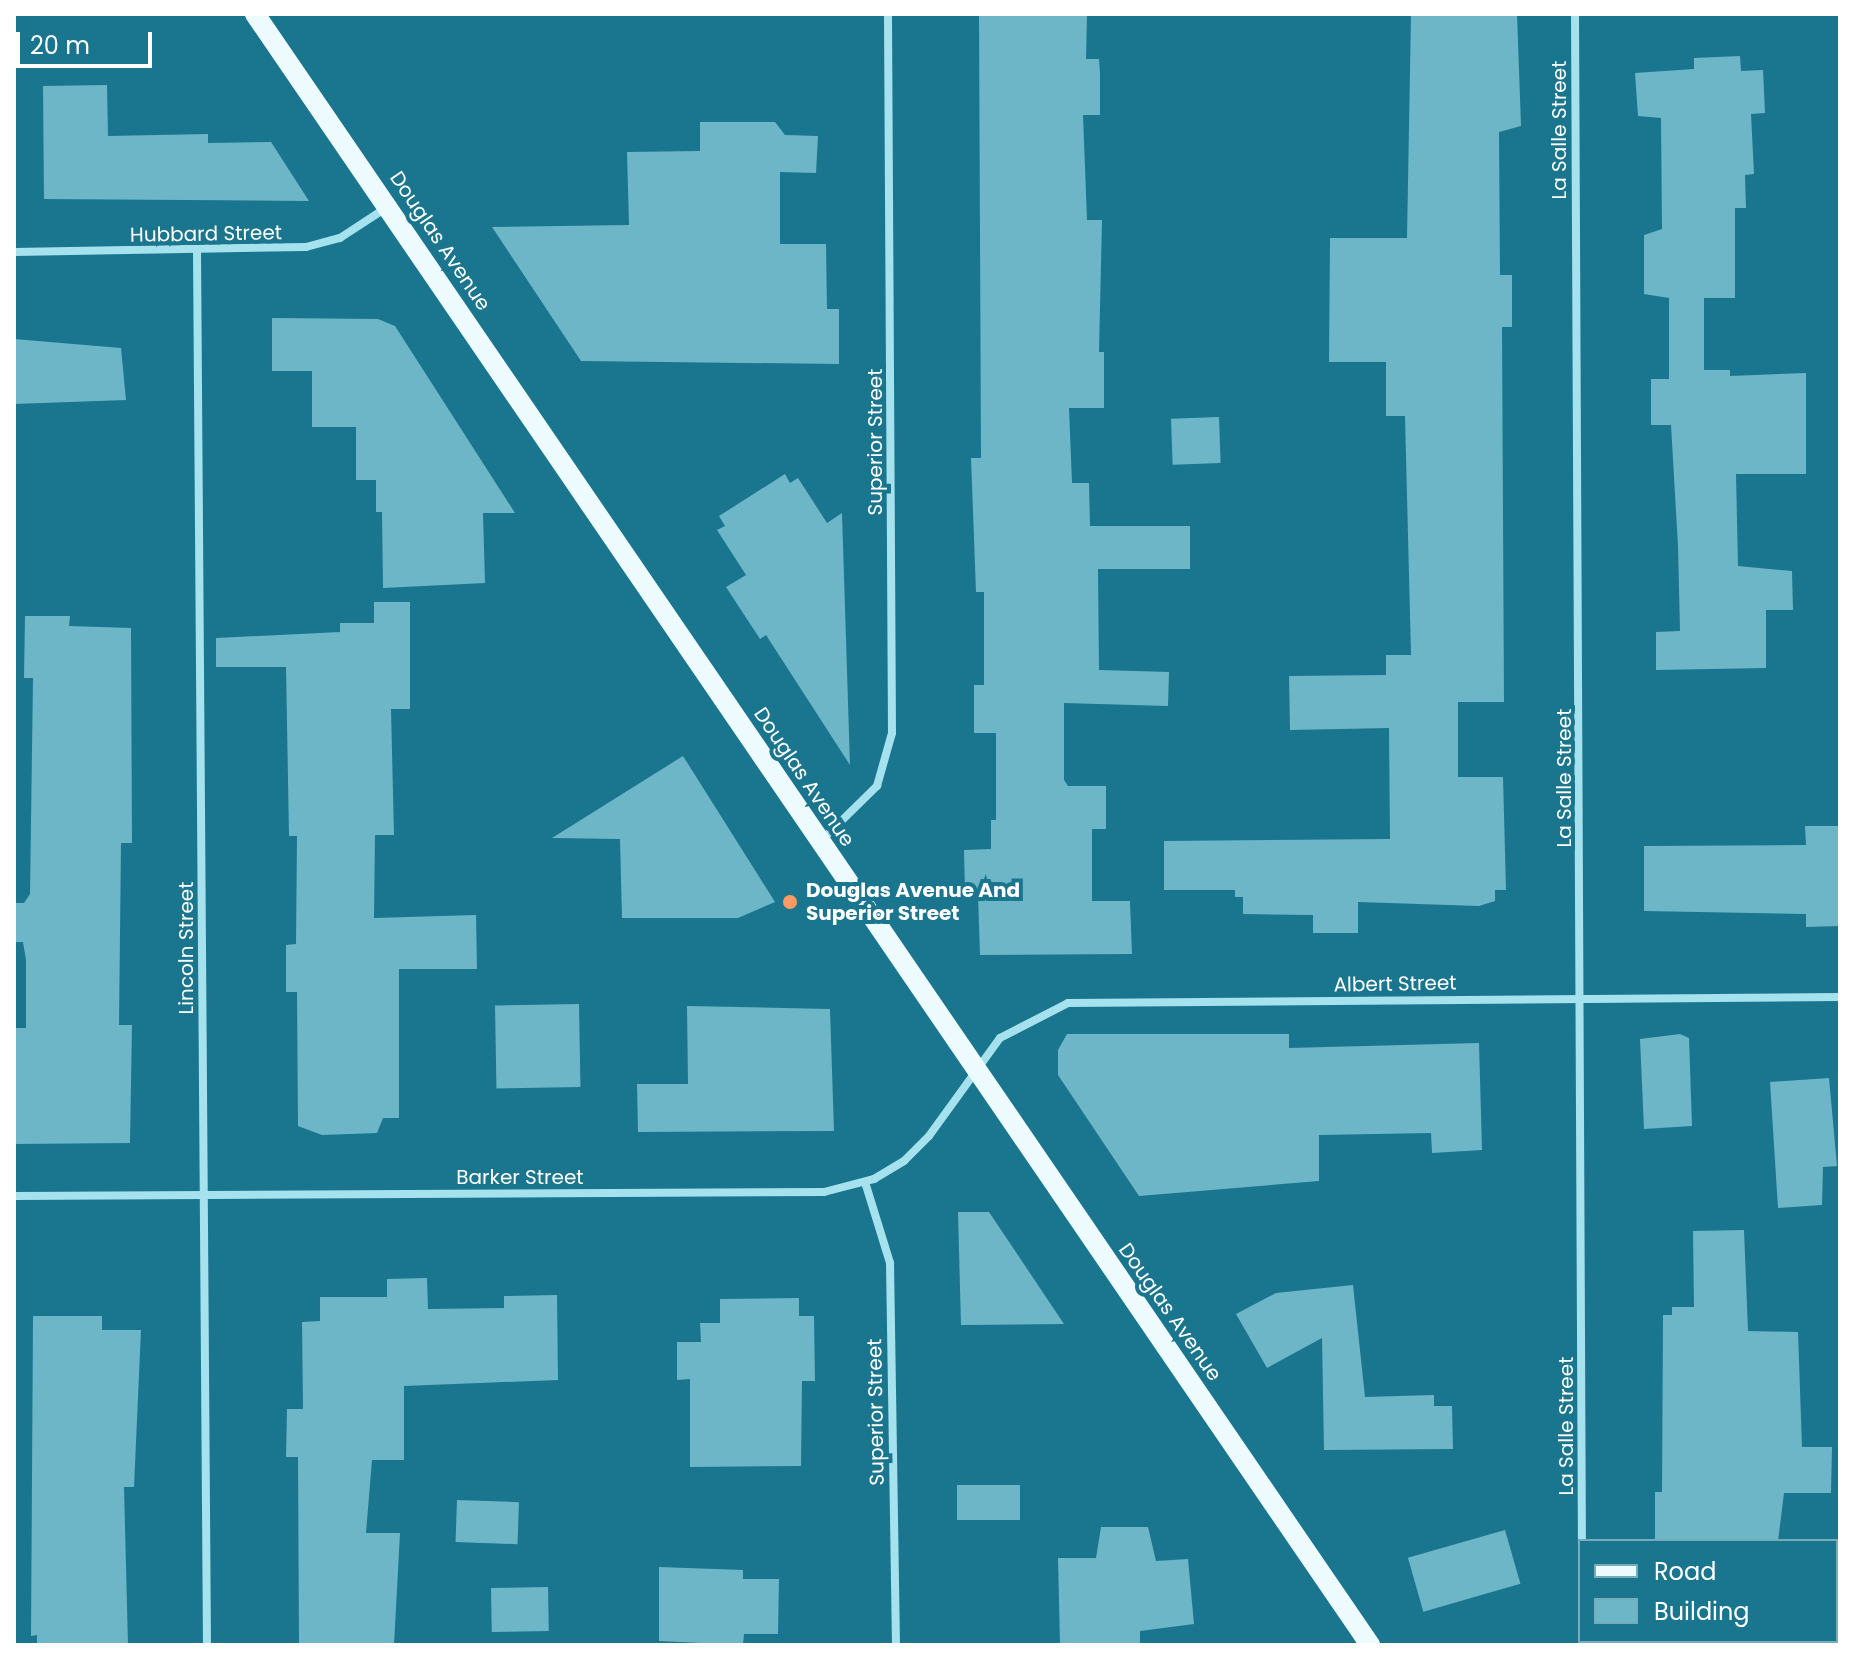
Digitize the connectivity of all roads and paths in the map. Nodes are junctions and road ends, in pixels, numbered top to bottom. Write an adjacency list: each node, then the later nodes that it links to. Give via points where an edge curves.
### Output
1 (255, 14): 4 (main road, Douglas Avenue)
2 (888, 14): 7 (street, Superior Street, via 892,733 877,786)
3 (1575, 14): 9 (street, La Salle Street)
4 (387, 207): 5 (street, Hubbard Street, via 318,246); 7 (main road, Douglas Avenue)
5 (197, 250): 6 (street, Hubbard Street); 12 (street, Lincoln Street)
6 (14, 252)
7 (820, 842): 10 (main road, Douglas Avenue)
8 (1840, 997): 9 (street, Albert Street)
9 (1581, 998): 10 (street, Albert Street, via 1078,1002 1019,1025); 14 (street, La Salle Street)
10 (972, 1068): 11 (street, Barker Street, via 923,1143); 17 (main road, Douglas Avenue)
11 (865, 1182): 12 (street, Barker Street, via 815,1193); 16 (street, Superior Street, via 889,1255)
12 (203, 1195): 13 (street, Barker Street); 15 (street, Lincoln Street)
13 (14, 1196)
14 (1582, 1539)
15 (207, 1645)
16 (896, 1645)
17 (1370, 1645)

